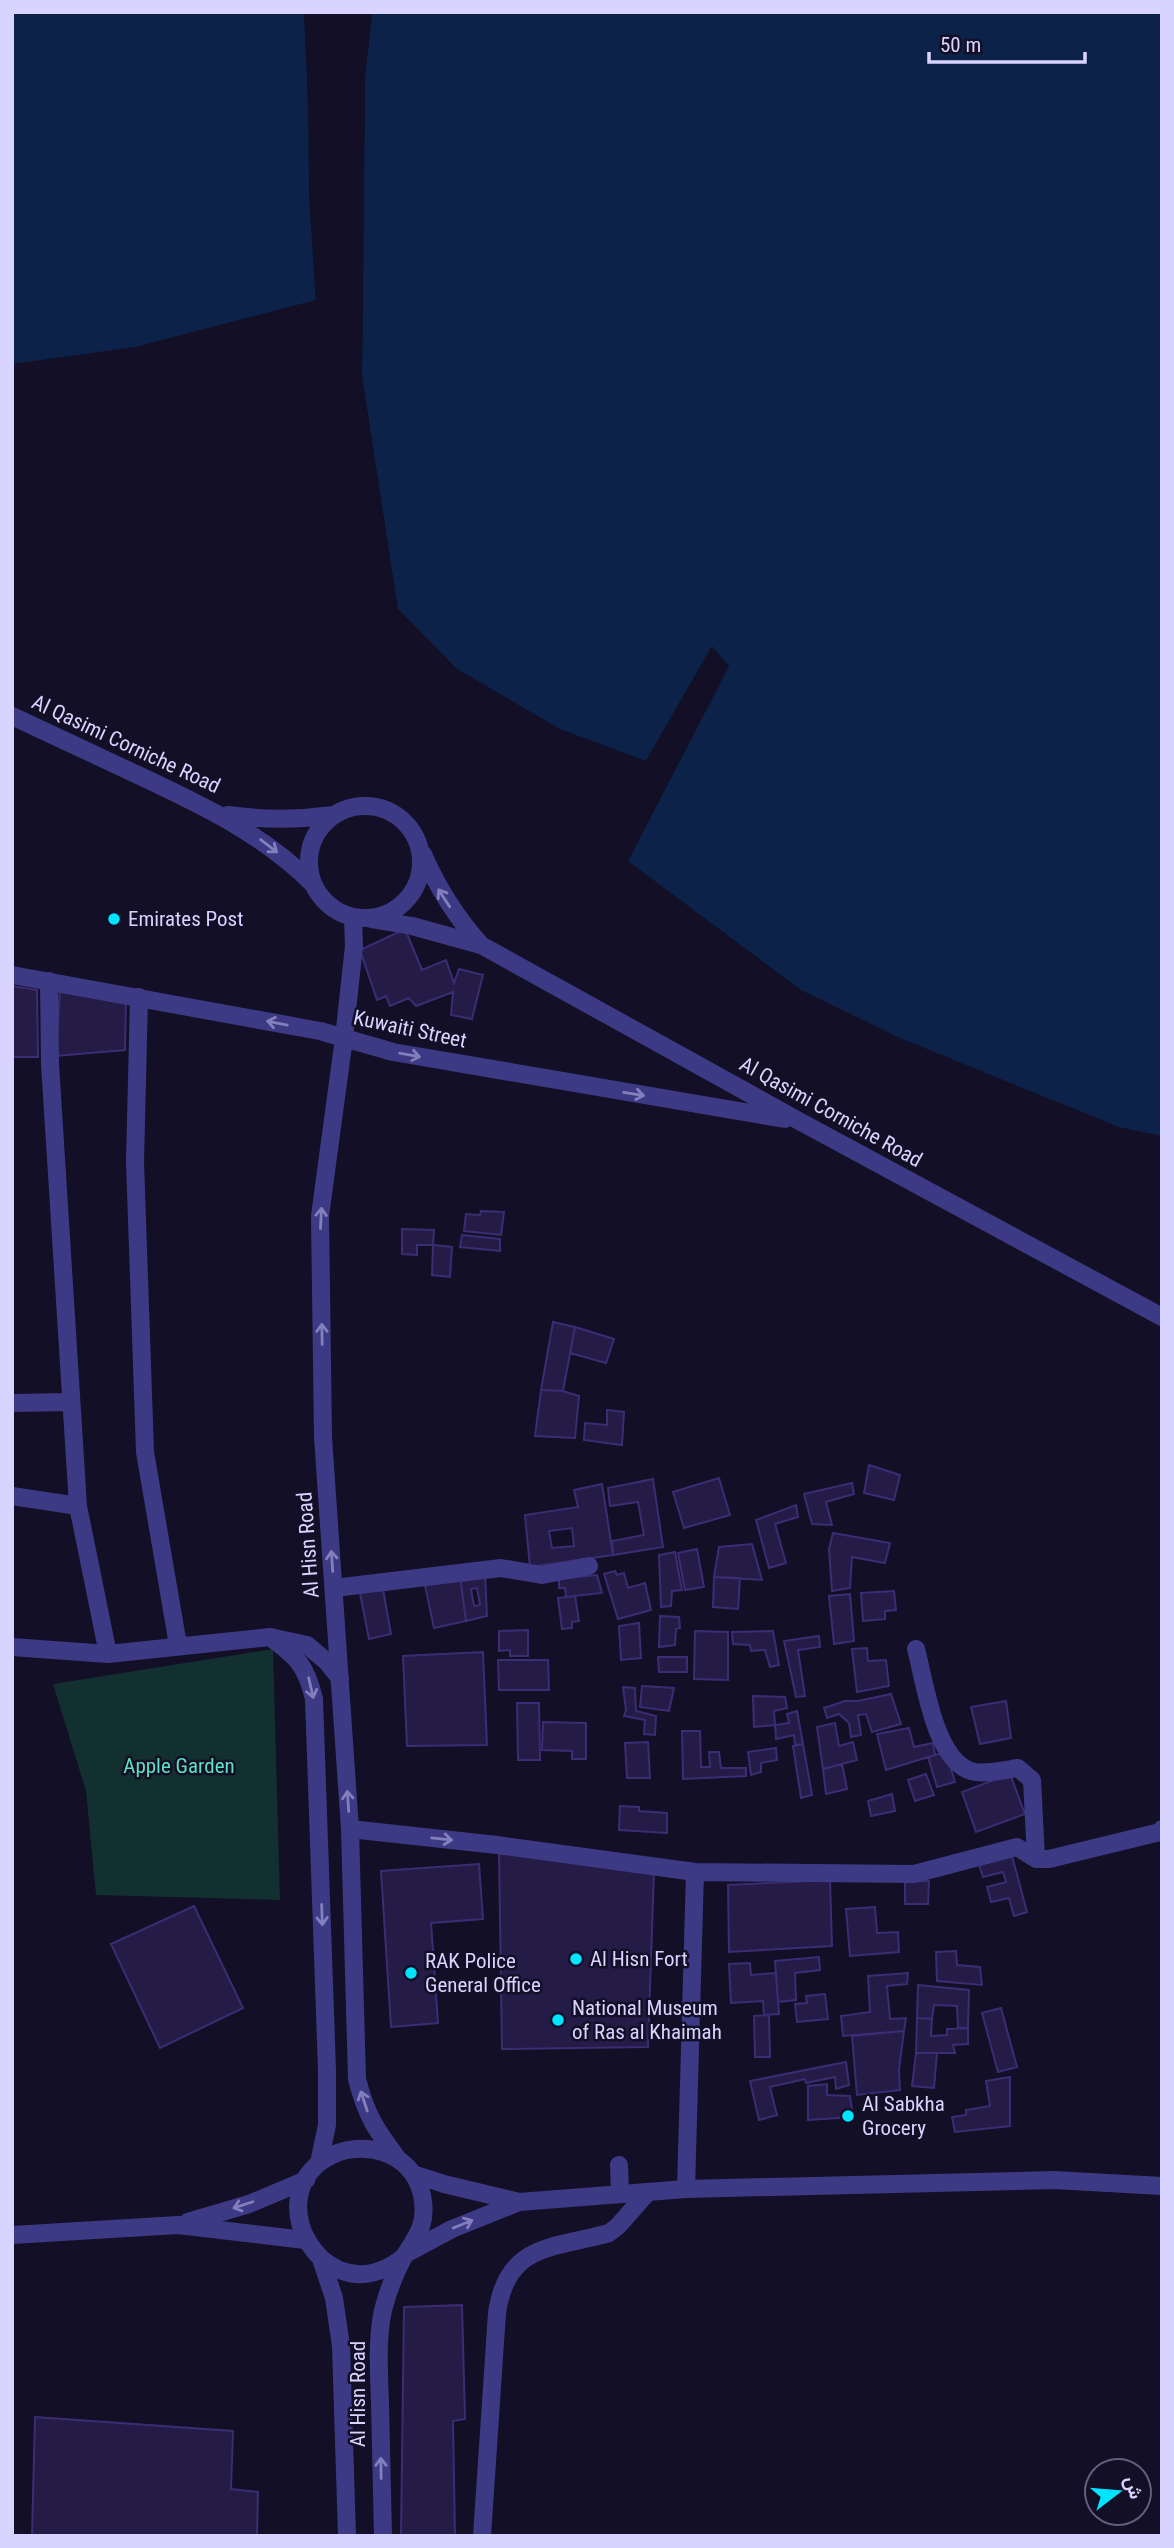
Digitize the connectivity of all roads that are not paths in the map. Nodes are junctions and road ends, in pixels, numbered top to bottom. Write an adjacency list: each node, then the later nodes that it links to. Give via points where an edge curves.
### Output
1 (12, 716): 2 (street, Al Qasimi Corniche Road)
2 (220, 814): 3 (street, Al Qasimi Corniche Road, via 295,820); 5 (street, Al Qasimi Corniche Road, one-way to 5, via 290,861)
3 (334, 814): 4 (street, via 374,806 393,813); 5 (street, via 316,833 309,858)
4 (418, 845): 6 (street, via 421,865 417,884 406,901 390,913); 7 (street, Al Qasimi Corniche Road, one-way to 4, via 438,888)
5 (313, 884): 6 (street, via 336,911)
6 (362, 918): 7 (street, Al Qasimi Corniche Road); 11 (street, Al Hisn Road, via 354,946)
7 (481, 945): 12 (street, Al Qasimi Corniche Road)
8 (12, 975): 9 (street, Kuwaiti Street)
9 (49, 981): 10 (street, Kuwaiti Street); 14 (street)
10 (139, 997): 11 (street, Kuwaiti Street, one-way to 10); 21 (street, via 135,1162 145,1452)
11 (344, 1038): 12 (street, Kuwaiti Street, one-way to 12, via 393,1052); 19 (street, Al Hisn Road, one-way to 11, via 323,1437 320,1216)
12 (799, 1121): 13 (street, Al Qasimi Corniche Road)
13 (1162, 1317)
14 (71, 1402): 15 (street); 17 (street)
15 (12, 1403)
16 (12, 1496): 17 (street)
17 (78, 1506): 24 (street)
18 (589, 1566): 19 (street, via 542,1575 501,1568)
19 (334, 1588): 25 (street, Al Hisn Road)
20 (270, 1637): 21 (street); 25 (street, via 307,1645); 31 (street, one-way to 31, via 293,1655 308,1676 314,1699 327,2070 327,2124)
21 (178, 1645): 24 (street)
22 (12, 1647): 24 (street)
23 (916, 1649): 28 (street, via 940,1738 957,1764 974,1772 1018,1768 1032,1780)
24 (108, 1654)
25 (340, 1678): 26 (street, Al Hisn Road, one-way to 25)
26 (350, 1829): 29 (street, one-way to 29); 30 (street, Al Hisn Road, one-way to 26, via 374,2129 357,2079)
27 (1162, 1829): 28 (street, via 1049,1859)
28 (1036, 1858): 29 (street, via 1017,1847 914,1874)
29 (695, 1872): 36 (street)
30 (398, 2159): 31 (street, via 358,2147); 33 (street)
31 (319, 2163): 34 (street)
32 (619, 2165): 38 (street)
33 (413, 2174): 39 (street); 43 (street, via 422,2193 424,2214 420,2234)
34 (306, 2180): 40 (street, one-way to 40); 42 (street, via 299,2200)
35 (1162, 2186): 36 (street, via 1054,2180)
36 (686, 2189): 37 (street)
37 (648, 2192): 38 (street); 47 (street, via 608,2233 529,2254 507,2278 497,2313)
38 (620, 2194): 39 (street)
39 (519, 2202): 43 (street, one-way to 39, via 452,2229)
40 (178, 2225): 41 (street); 42 (street)
41 (12, 2235)
42 (305, 2241): 44 (street)
43 (407, 2254): 44 (street, via 385,2269 363,2274 341,2271); 46 (street, Al Hisn Road, one-way to 43, via 379,2359 384,2304)
44 (321, 2259): 45 (street, Al Hisn Road, via 334,2298 341,2346)
45 (347, 2536)
46 (383, 2536)
47 (482, 2536)

